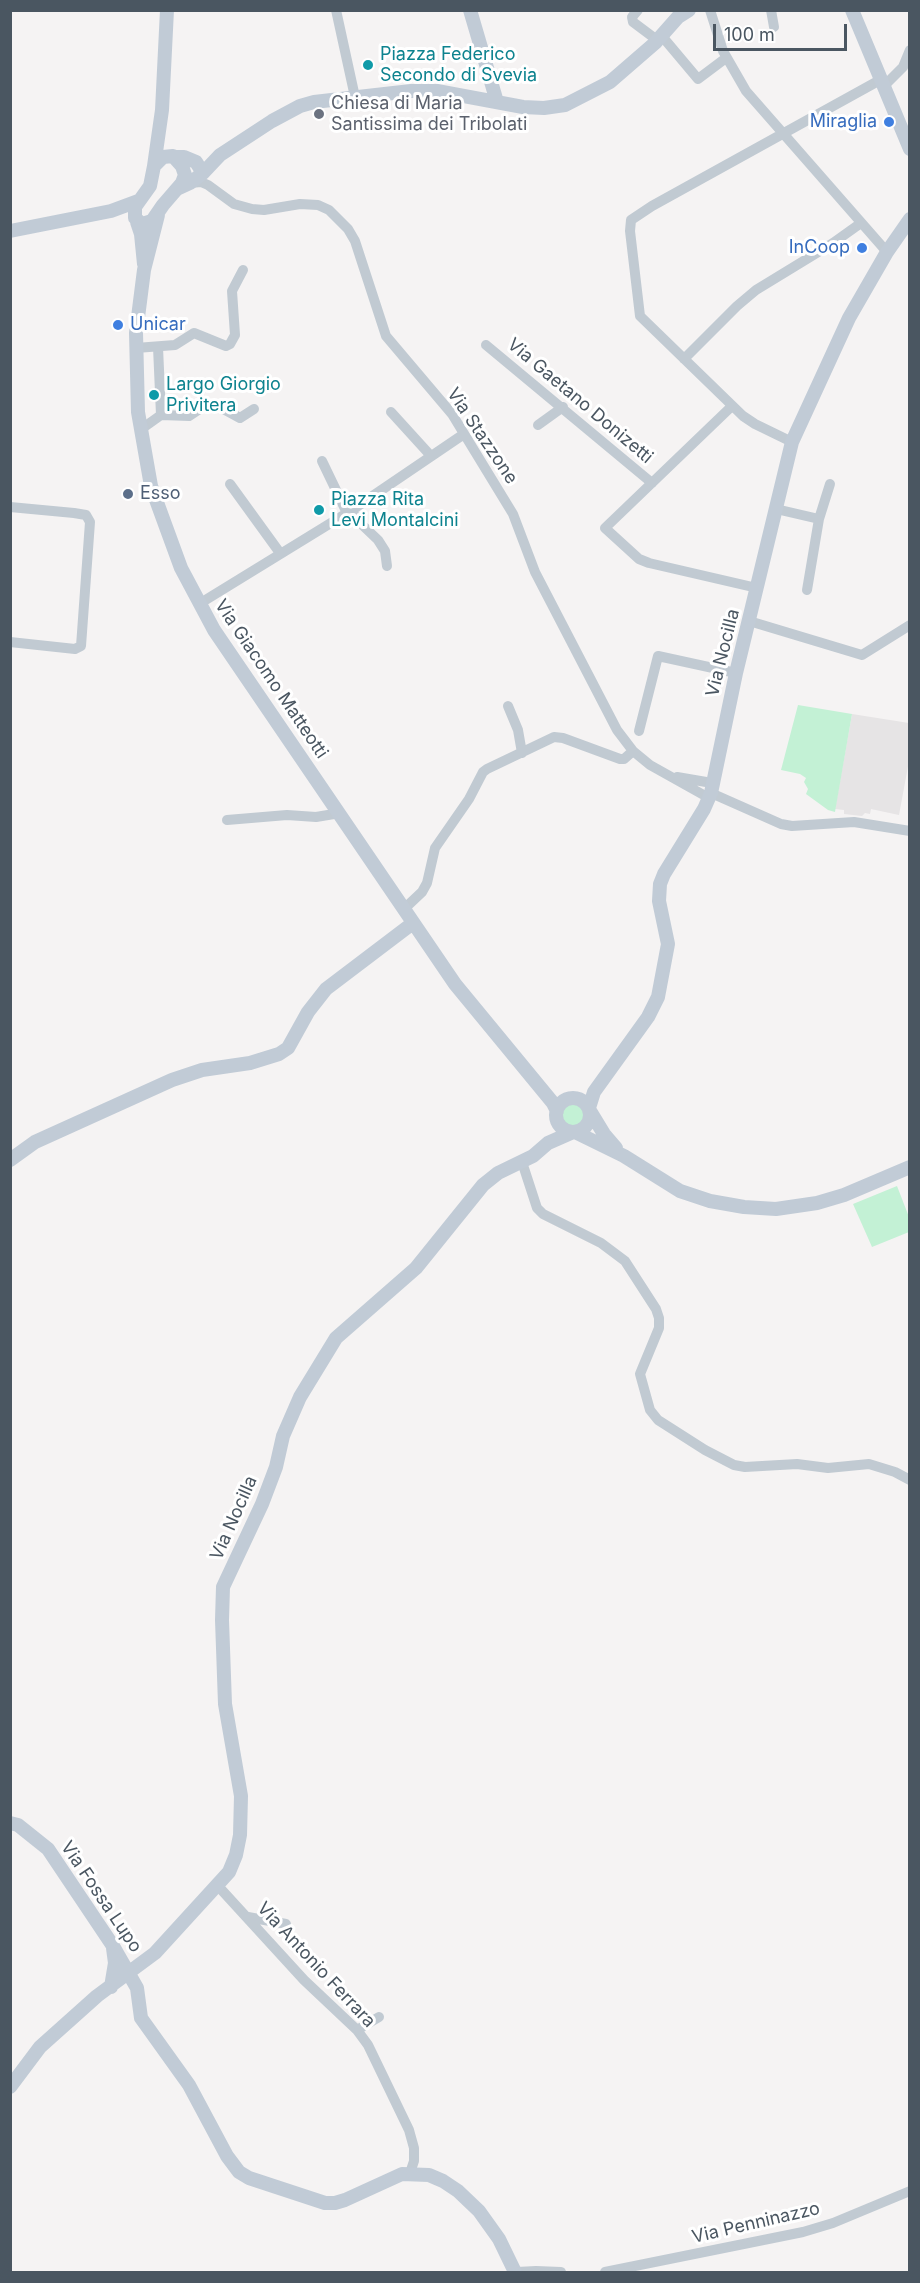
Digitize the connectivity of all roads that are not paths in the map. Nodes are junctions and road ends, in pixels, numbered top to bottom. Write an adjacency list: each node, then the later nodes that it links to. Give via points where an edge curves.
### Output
1 (167, 10): 16 (street)
2 (336, 10): 14 (street)
3 (470, 10): 15 (street)
4 (638, 10): 10 (street, via 633,22)
5 (689, 10): 10 (street)
6 (710, 10): 12 (street)
7 (771, 10): 9 (street)
8 (856, 12): 13 (street)
9 (774, 27)
10 (659, 38): 12 (street, via 698,79); 15 (street, via 610,82 565,105 544,108)
11 (909, 50): 13 (street, via 903,67)
12 (726, 58): 17 (street, via 746,91)
13 (882, 83): 17 (street); 18 (street)
14 (355, 97): 15 (street, via 436,91); 21 (street, via 300,106)
15 (497, 102)
16 (162, 110): 19 (street, via 164,133); 20 (street)
17 (783, 134): 28 (street); 36 (street, via 632,220 640,316)
18 (909, 149)
19 (174, 157): 20 (street, via 163,157); 21 (street, via 184,157); 22 (street, via 184,175)
20 (154, 166): 23 (street, via 150,186)
21 (199, 167): 22 (street)
22 (184, 186): 25 (street); 44 (street, Via Stazzone, via 208,184 234,204 252,209 309,203 329,210 355,241 386,336 452,414)
23 (138, 201): 24 (street); 27 (street)
24 (111, 211): 27 (street, via 124,212); 29 (street)
25 (158, 215): 27 (street, via 148,224); 31 (street)
26 (909, 219): 30 (street, Via Nocilla)
27 (136, 220): 31 (street)
28 (861, 223): 30 (street); 36 (street, via 756,290)
29 (10, 231)
30 (886, 252): 45 (street, Via Nocilla, via 849,318)
31 (144, 270): 35 (street, Via Giacomo Matteotti)
32 (243, 270): 34 (street, via 232,291 235,335 231,344 226,346 194,333 174,345)
33 (486, 345): 38 (street, Via Gaetano Donizetti)
34 (158, 347): 35 (street); 41 (street)
35 (136, 348): 43 (street, Via Giacomo Matteotti)
36 (684, 359): 37 (street)
37 (732, 406): 45 (street, via 755,424); 48 (street)
38 (563, 407): 42 (street); 48 (street, Via Gaetano Donizetti)
39 (254, 409): 41 (street, via 240,418 218,406 204,406 189,416)
40 (391, 412): 46 (street)
41 (161, 415): 43 (street)
42 (538, 425)
43 (141, 430): 59 (street, Via Giacomo Matteotti, via 160,514)
44 (464, 434): 46 (street); 66 (street, Via Stazzone, via 513,514 535,572 617,730)
45 (792, 442): 52 (street, Via Nocilla)
46 (431, 456): 53 (street)
47 (322, 461): 53 (street)
48 (652, 483): 57 (street, via 605,528 639,559 649,563)
49 (230, 484): 55 (street)
50 (830, 484): 54 (street)
51 (10, 507): 62 (street, via 86,515 90,522 81,646 75,649)
52 (776, 509): 54 (street); 57 (street, Via Nocilla)
53 (349, 512): 55 (street); 56 (street, via 378,540 385,551)
54 (819, 519): 58 (street)
55 (280, 553): 59 (street)
56 (387, 566)
57 (757, 588): 60 (street, Via Nocilla)
58 (807, 591)
59 (199, 604): 69 (street, Via Giacomo Matteotti)
60 (749, 621): 61 (street, via 862,655); 63 (street, Via Nocilla)
61 (909, 625)
62 (10, 642)
63 (736, 673): 65 (street, via 658,656); 68 (street, Via Nocilla)
64 (508, 706): 67 (street)
65 (639, 731)
66 (633, 752): 67 (street, via 620,759 558,737); 68 (street, Via Stazzone, via 668,775)
67 (522, 753): 72 (street, via 483,772 469,800 435,848 422,892)
68 (711, 791): 71 (street, via 781,824 854,822); 75 (street, Via Nocilla, via 660,884 658,900 668,944 658,997)
69 (340, 813): 70 (street); 72 (street, Via Giacomo Matteotti)
70 (227, 820)
71 (909, 831)
72 (404, 909): 73 (street, Via Giacomo Matteotti)
73 (412, 922): 74 (street, Via Giacomo Matteotti, via 454,984); 82 (street, via 326,989 288,1048 279,1054 172,1080 35,1142)
74 (513, 1056): 76 (street, via 547,1085); 78 (street)
75 (594, 1092): 76 (street); 77 (street, Via Nocilla)
76 (574, 1098): 77 (street, via 583,1100); 78 (street, via 560,1104)
77 (590, 1110): 79 (street, via 585,1127); 81 (street, via 604,1134)
78 (557, 1114): 79 (street, via 561,1126); 80 (street)
79 (574, 1132): 80 (street, Via Nocilla); 81 (street)
80 (548, 1143): 83 (street, Via Nocilla)
81 (624, 1156): 84 (street, via 690,1194 744,1208 802,1206)
82 (10, 1160)
83 (522, 1162): 85 (street, via 537,1208 601,1243 625,1261 656,1309 659,1328 640,1374 650,1410 658,1420 734,1465 797,1464 828,1468 869,1464); 87 (street, Via Nocilla, via 483,1185 416,1268 336,1338 292,1412 262,1504 223,1587 225,1704 241,1796 236,1855)
84 (909, 1167)
85 (909, 1480)
86 (10, 1823): 90 (street, Via Fossa Lupo, via 48,1849)
87 (218, 1886): 88 (street, Via Antonio Ferrara); 91 (street, Via Nocilla, via 155,1953)
88 (248, 1917): 89 (street); 94 (street, Via Antonio Ferrara, via 304,1980)
89 (286, 1924)
90 (113, 1946): 91 (street, Via Fossa Lupo); 92 (street)
91 (130, 1973): 92 (street, Via Nocilla); 96 (street, Via Fossa Lupo, via 137,1988 141,2018 189,2085 239,2172 316,2202 335,2203 389,2178)
92 (111, 1987): 95 (street, Via Nocilla, via 40,2047)
93 (379, 2017): 94 (street)
94 (357, 2030): 96 (street, Via Antonio Ferrara, via 409,2130 414,2148)
95 (10, 2087)
96 (410, 2173): 98 (street, via 443,2181 469,2200 499,2239)
97 (909, 2191): 100 (street, Via Penninazzo, via 803,2232)
98 (516, 2272): 99 (street)
99 (561, 2272)
100 (605, 2272)

